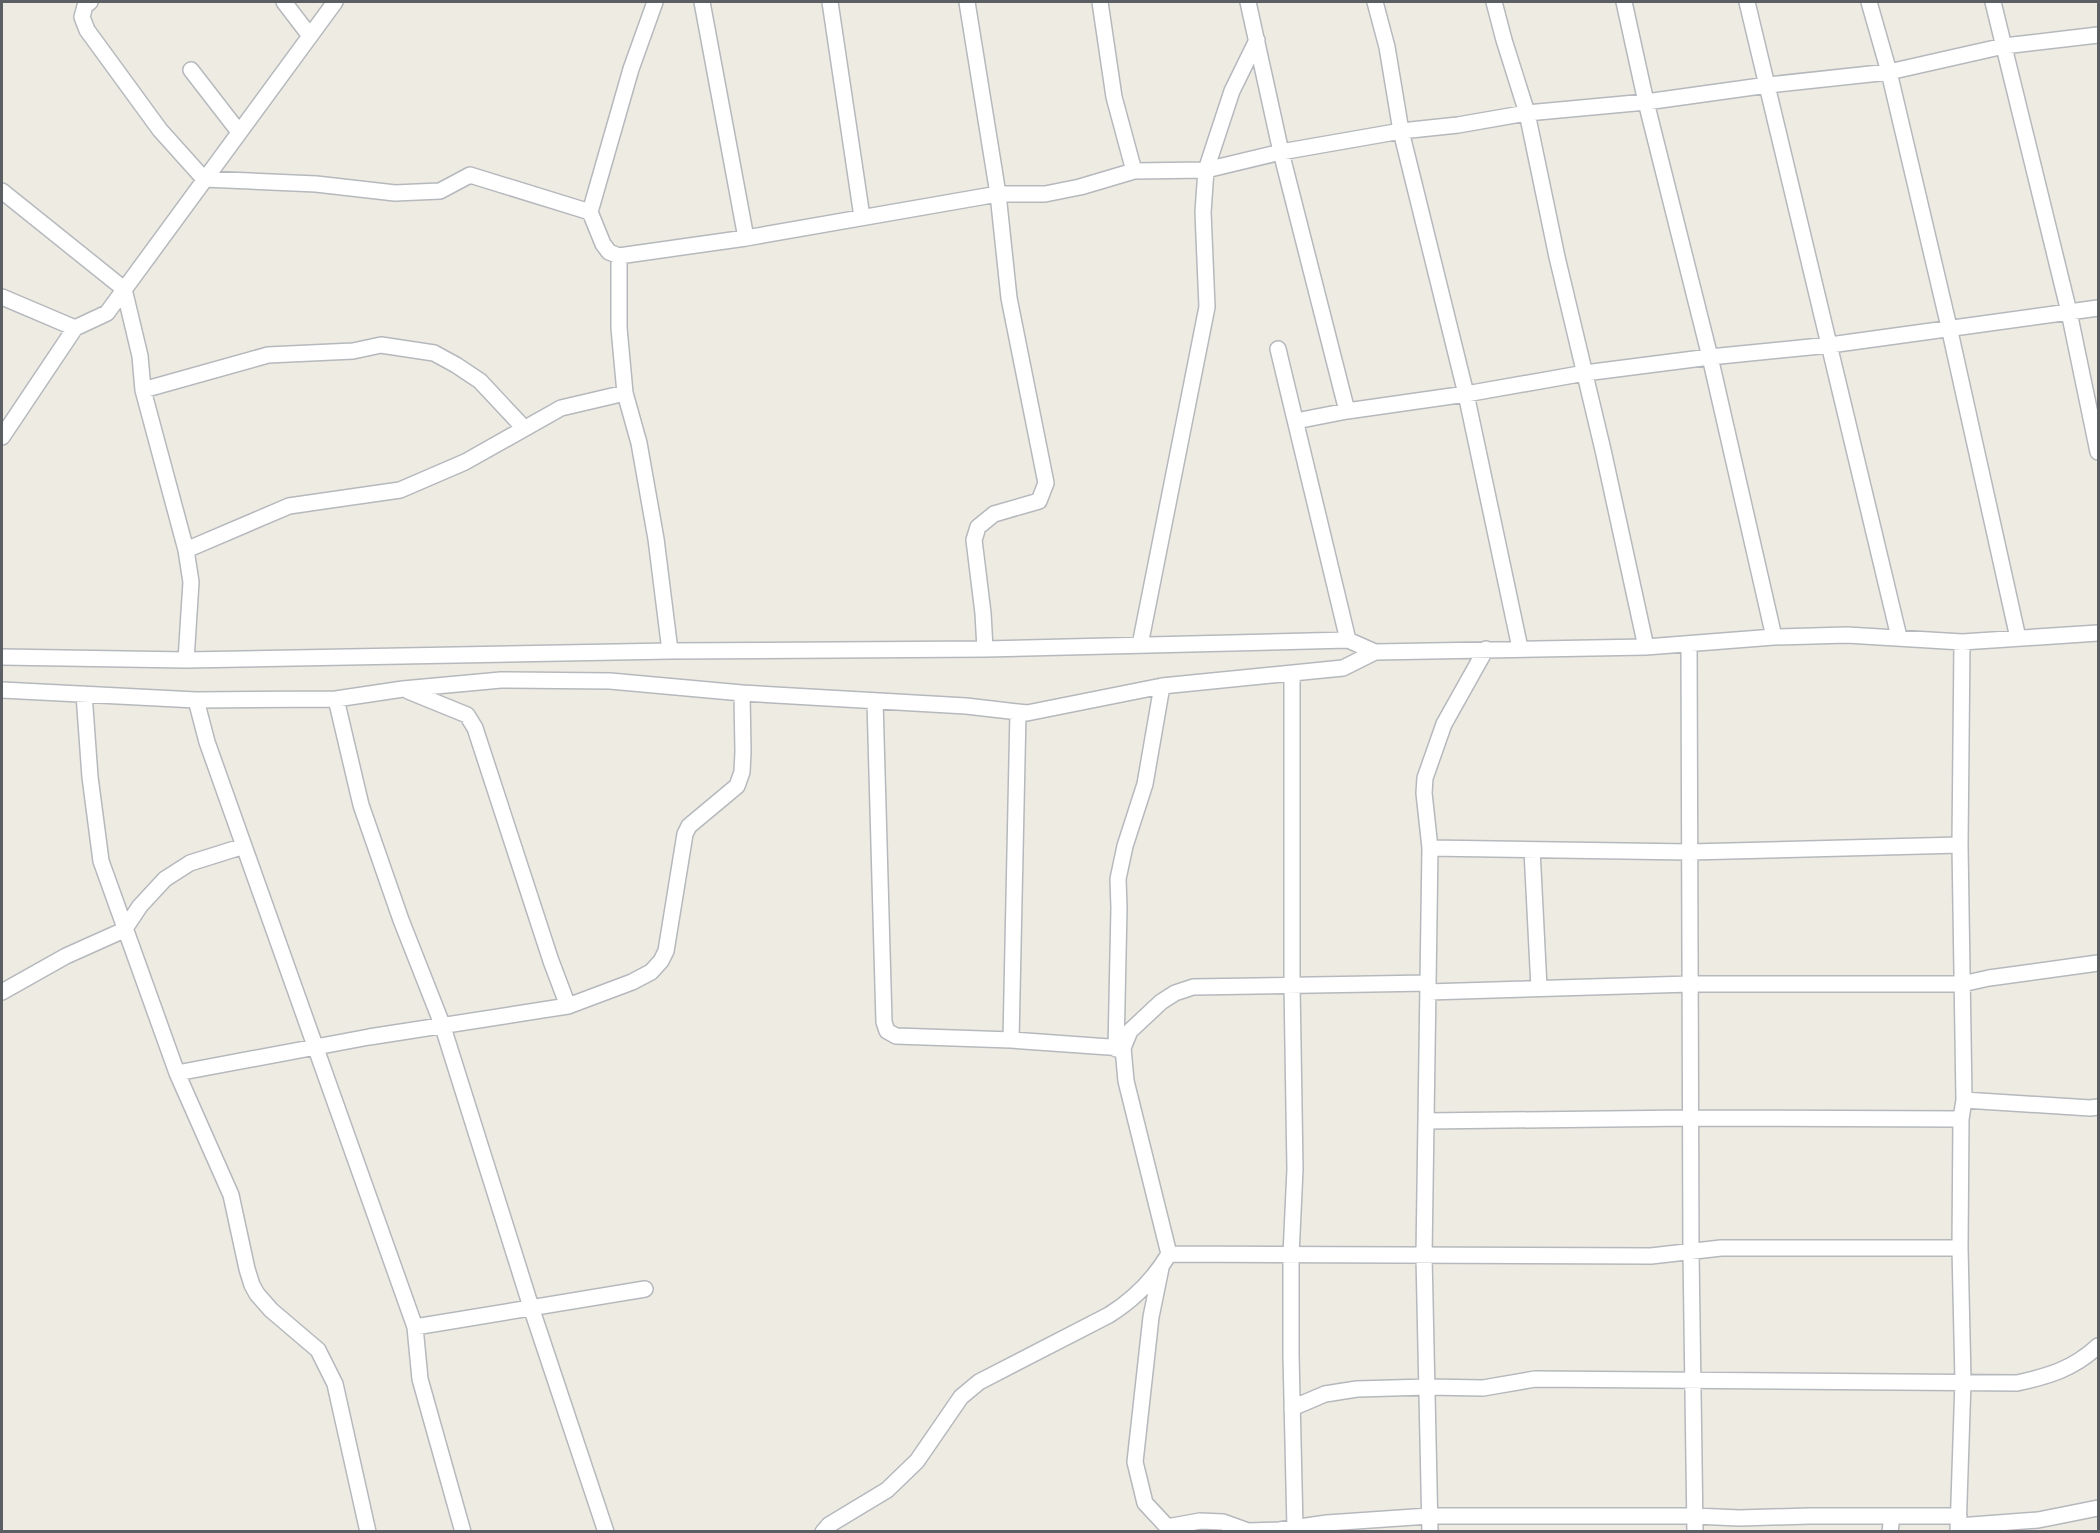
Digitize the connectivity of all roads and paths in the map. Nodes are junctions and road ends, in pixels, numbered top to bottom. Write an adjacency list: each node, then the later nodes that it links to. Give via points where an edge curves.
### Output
1 (90, 2): 30 (street, via 82,17 87,30 160,130)
2 (284, 2): 17 (street)
3 (335, 2): 17 (street)
4 (655, 2): 33 (street, via 631,69)
5 (702, 2): 35 (street)
6 (830, 2): 34 (street)
7 (967, 2): 32 (street)
8 (1100, 2): 29 (street, via 1114,98)
9 (1248, 2): 18 (street)
10 (1375, 2): 25 (street)
11 (1494, 2): 24 (street)
12 (1624, 2): 23 (street)
13 (1747, 2): 22 (street)
14 (1869, 2): 21 (street)
15 (1993, 2): 19 (street)
16 (2098, 35): 19 (street)
17 (310, 36): 26 (street)
18 (1257, 40): 27 (street); 28 (street, via 1232,91)
19 (2004, 46): 21 (street); 40 (street)
20 (191, 70): 26 (street)
21 (1889, 72): 22 (street); 41 (street)
22 (1768, 85): 23 (street); 43 (street)
23 (1646, 102): 24 (street); 45 (street)
24 (1527, 113): 25 (street); 46 (street)
25 (1401, 131): 27 (street); 49 (street)
26 (239, 132): 30 (street)
27 (1281, 152): 28 (street); 50 (street)
28 (1206, 170): 29 (street); 63 (street, via 1203,212 1208,307)
29 (1134, 171): 32 (street, via 1045,194)
30 (204, 179): 33 (street, via 316,184 395,193 440,191 470,175); 37 (street)
31 (2, 191): 37 (street)
32 (998, 194): 34 (street); 66 (street, via 1010,298 1046,483 1039,501 994,514 978,527 974,540)
33 (590, 212): 36 (street, via 603,244 609,252)
34 (862, 217): 35 (street)
35 (746, 238): 36 (street)
36 (620, 256): 48 (street, via 620,328)
37 (124, 289): 42 (street, via 107,313); 47 (street, via 140,356)
38 (2, 297): 42 (street)
39 (2098, 308): 40 (street)
40 (2069, 312): 41 (street); 54 (street)
41 (1949, 327): 43 (street); 59 (street)
42 (75, 328): 53 (street)
43 (1830, 345): 45 (street); 58 (street)
44 (1278, 349): 51 (street)
45 (1710, 357): 46 (street); 57 (street)
46 (1585, 373): 49 (street); 64 (street)
47 (143, 390): 52 (street, via 268,355 353,351 381,345 434,353 456,364 480,381); 55 (street)
48 (626, 393): 52 (street, via 561,408); 68 (street, via 654,528)
49 (1466, 394): 50 (street); 65 (street)
50 (1347, 411): 51 (street)
51 (1296, 421): 60 (street)
52 (524, 428): 55 (street, via 465,462 400,490 289,506)
53 (2, 437)
54 (2098, 452)
55 (186, 550): 71 (street, via 191,582)
56 (2098, 633): 59 (street)
57 (1774, 637): 58 (street); 62 (street)
58 (1899, 637): 61 (street)
59 (2018, 638): 61 (street)
60 (1348, 640): 63 (street); 69 (street)
61 (1962, 642): 82 (street)
62 (1689, 644): 64 (street); 86 (street)
63 (1140, 645): 66 (street)
64 (1646, 647): 65 (street)
65 (1520, 648): 67 (street)
66 (985, 649): 68 (street)
67 (1486, 649): 69 (street); 84 (street, via 1444,723 1425,778)
68 (670, 651): 71 (street)
69 (1375, 652): 72 (street, via 1343,668)
70 (2, 657): 71 (street)
71 (186, 660)
72 (1292, 674): 73 (street); 91 (street)
73 (1162, 686): 81 (street); 99 (street, via 1146,784 1118,879)
74 (403, 689): 76 (street, via 501,680 610,681); 78 (street); 95 (street, via 467,715 475,728)
75 (2, 690): 77 (street)
76 (742, 693): 80 (street); 95 (street, via 742,772 736,786 698,817 685,834 666,951 661,961 651,972 632,982)
77 (84, 694): 79 (street); 87 (street, via 101,861)
78 (336, 699): 79 (street); 96 (street, via 361,805)
79 (196, 700): 83 (street)
80 (875, 701): 81 (street); 97 (street, via 887,1031 896,1036)
81 (1018, 712): 97 (street)
82 (1960, 845): 86 (street); 90 (street)
83 (244, 846): 87 (street, via 190,864 165,879); 98 (street)
84 (1430, 848): 85 (street); 92 (street)
85 (1532, 850): 86 (street); 93 (street)
86 (1690, 852): 89 (street)
87 (124, 930): 94 (street, via 66,956); 100 (street)
88 (2098, 963): 90 (street)
89 (1690, 984): 90 (street); 93 (street); 103 (street)
90 (1962, 984): 101 (street)
91 (1292, 985): 92 (street); 99 (street, via 1193,987 1175,993 1130,1031); 109 (street, via 1295,1169)
92 (1428, 988): 93 (street); 105 (street)
93 (1539, 988)
94 (2, 992)
95 (568, 1006): 96 (street)
96 (442, 1024): 98 (street); 113 (street)
97 (1011, 1041): 99 (street)
98 (315, 1047): 100 (street); 114 (street)
99 (1120, 1048): 108 (street)
100 (177, 1073): 127 (street, via 231,1195 252,1285 271,1310 318,1350 326,1362 335,1384)
101 (1964, 1100): 102 (street); 104 (street)
102 (2098, 1107)
103 (1690, 1118): 104 (street); 105 (street); 107 (street)
104 (1961, 1119): 106 (street)
105 (1426, 1121): 110 (street)
106 (1960, 1248): 107 (street, via 1721,1248); 116 (street)
107 (1690, 1252): 110 (street, via 1651,1256); 117 (street)
108 (1169, 1254): 109 (street); 111 (street)
109 (1290, 1255): 110 (street); 119 (street)
110 (1424, 1256): 118 (street)
111 (1161, 1268): 126 (street, via 1150,1317 1136,1462 1145,1503); 130 (street, via 1127,1304 979,1382 961,1397 917,1461 886,1490)
112 (645, 1289): 113 (street)
113 (531, 1307): 114 (street); 129 (street)
114 (415, 1327): 128 (street, via 420,1379)
115 (2098, 1346): 116 (street, via 2074,1366 2043,1377 2017,1383)
116 (1963, 1381): 117 (street); 124 (street)
117 (1693, 1382): 118 (street, via 1534,1379 1484,1388); 122 (street)
118 (1427, 1387): 119 (street, via 1357,1389 1325,1394); 121 (street)
119 (1292, 1408): 125 (street)
120 (2098, 1508): 124 (street, via 2038,1520)
121 (1430, 1524): 122 (street); 125 (street, via 1327,1523)
122 (1695, 1524): 123 (street, via 1809,1516)
123 (1891, 1524): 124 (street)
124 (1958, 1525)
125 (1294, 1528): 126 (street, via 1248,1531 1222,1522 1200,1521)
126 (1169, 1529)
127 (368, 1532)
128 (463, 1532)
129 (606, 1532)
130 (823, 1532)

